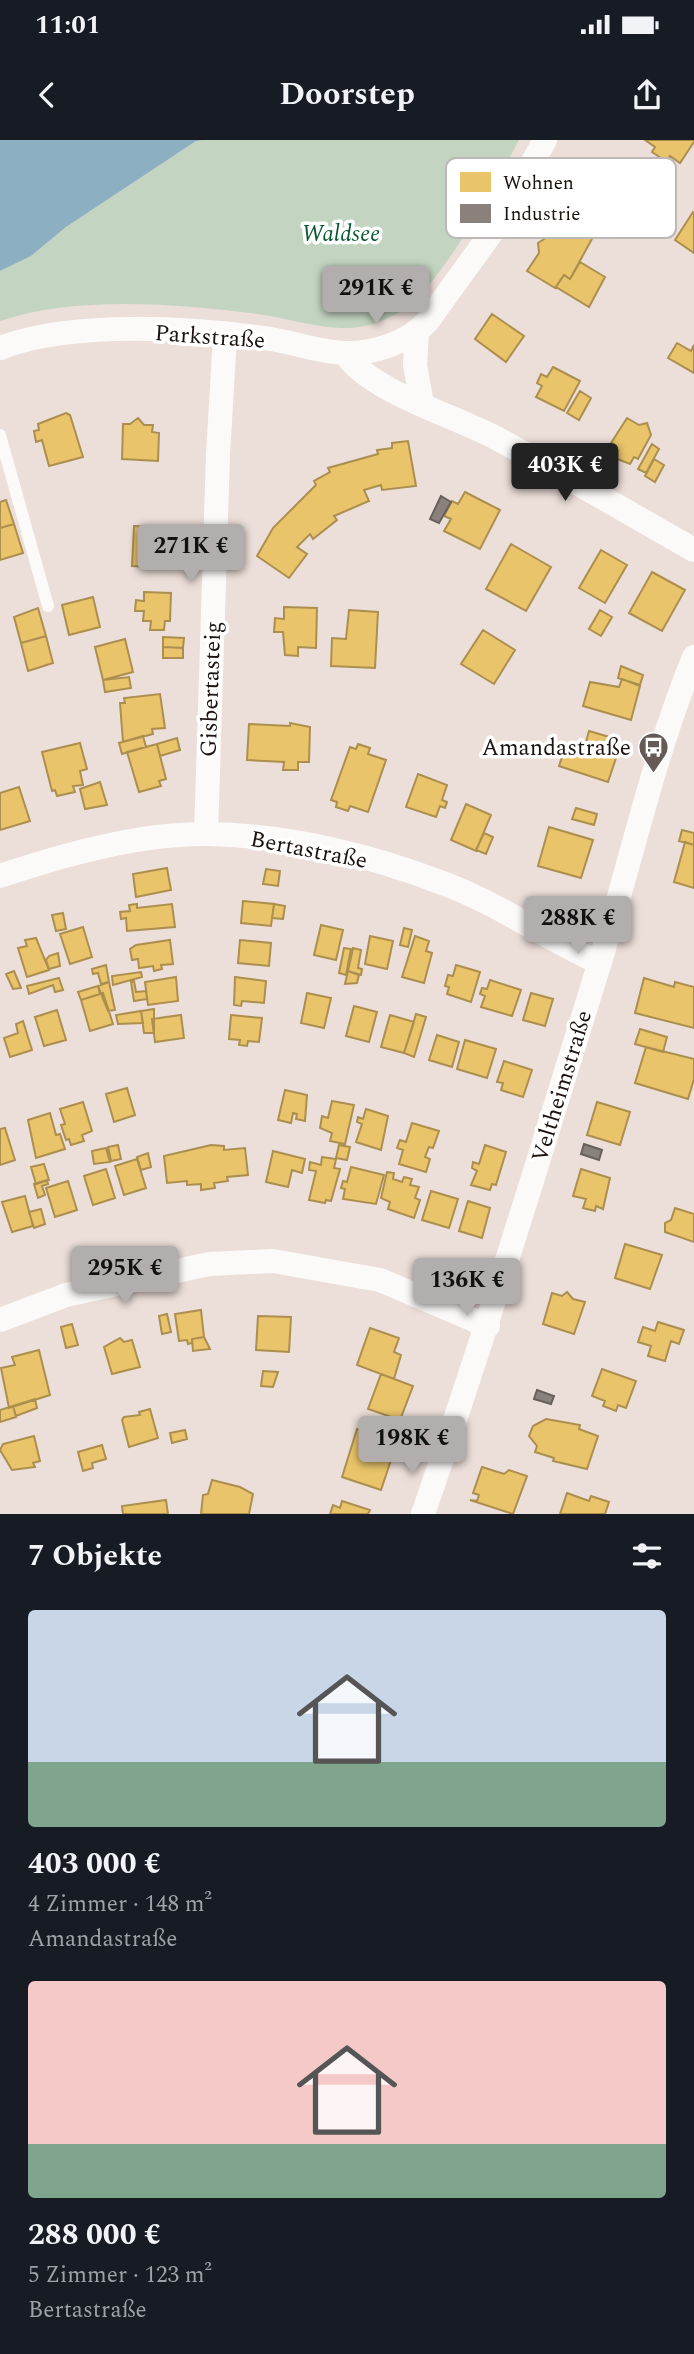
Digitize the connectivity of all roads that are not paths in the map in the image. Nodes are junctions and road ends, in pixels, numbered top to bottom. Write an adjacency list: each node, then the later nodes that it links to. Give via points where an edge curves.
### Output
1 (545, 140): 2 (street, Parkstraße)
2 (535, 158)
3 (487, 238): 4 (street, Parkstraße)
4 (417, 333): 7 (street, Parkstraße, via 383,348); 8 (street, via 415,365)
5 (225, 335): 6 (street, Parkstraße, via 54,332); 7 (street, Parkstraße); 13 (street, Gisbertasteig)
6 (0, 348)
7 (345, 353): 8 (street, via 353,367)
8 (422, 404): 10 (street, via 494,437)
9 (0, 435): 11 (lane)
10 (694, 550)
11 (48, 606)
12 (694, 657): 15 (street, Veltheimstraße, via 673,708)
13 (206, 834): 14 (street, Bertastraße, via 99,849); 15 (street, Bertastraße, via 299,844 446,884)
14 (0, 876)
15 (600, 963): 17 (street, Veltheimstraße)
16 (0, 1320): 17 (street, via 66,1295 209,1264 273,1261 380,1280)
17 (488, 1326): 18 (street, Veltheimstraße)
18 (423, 1514)

